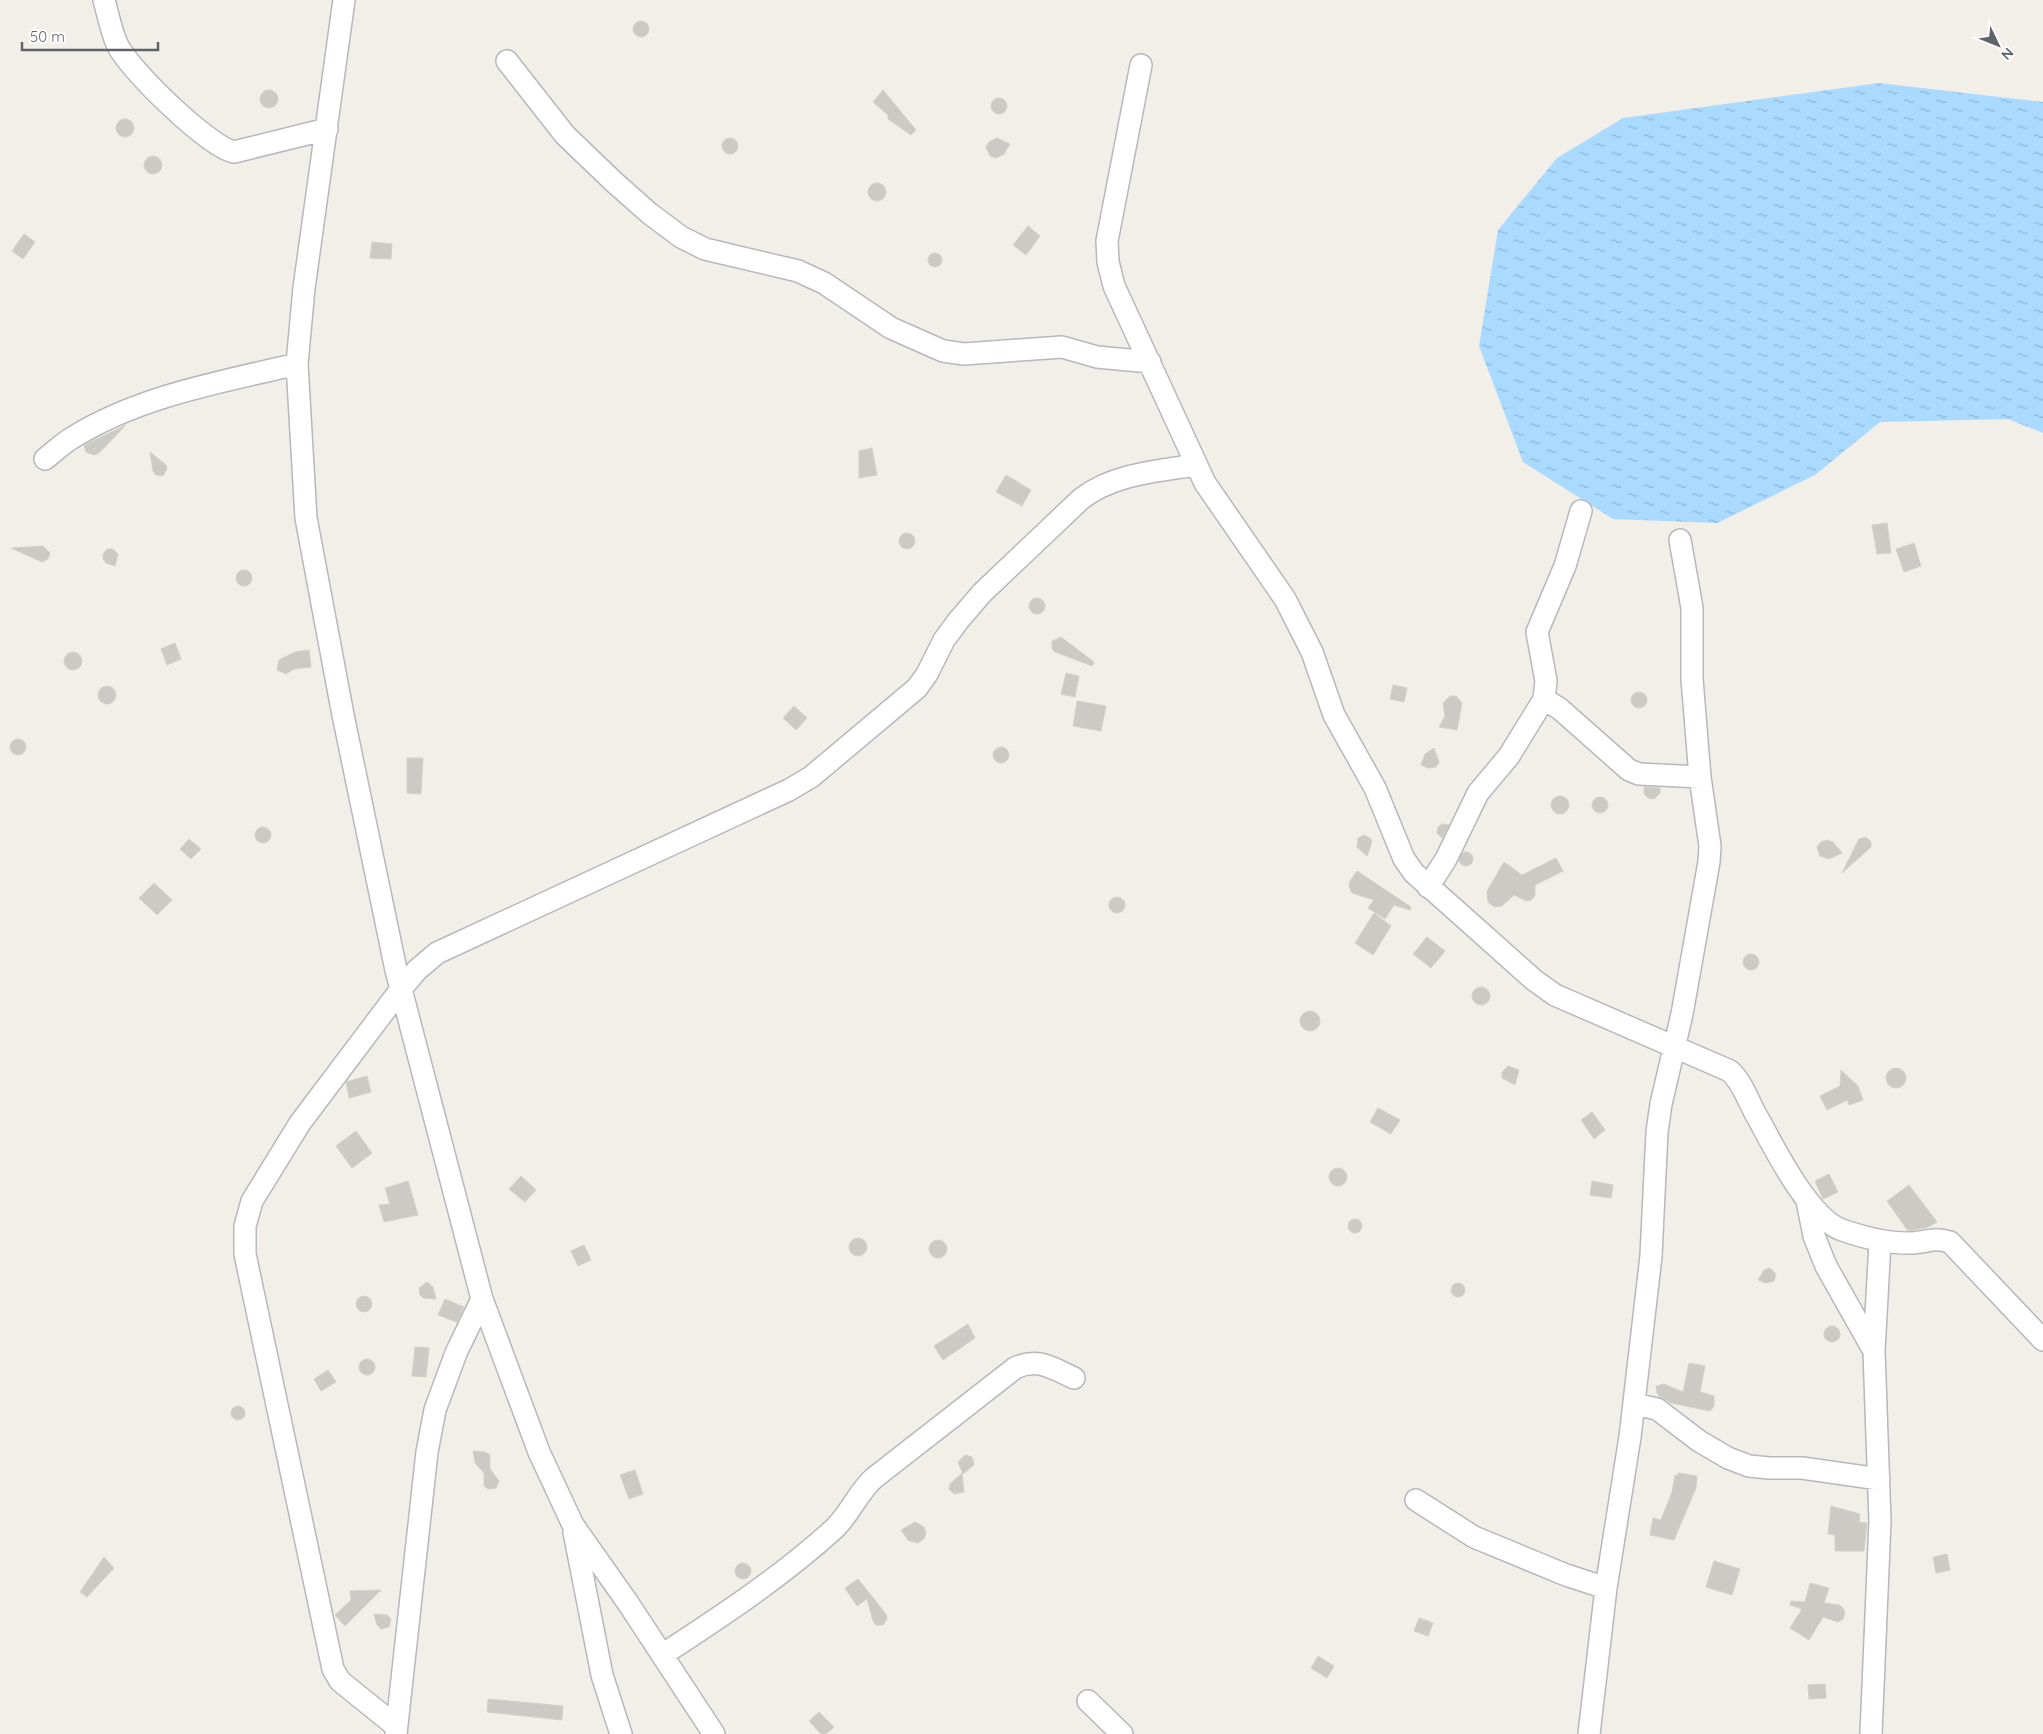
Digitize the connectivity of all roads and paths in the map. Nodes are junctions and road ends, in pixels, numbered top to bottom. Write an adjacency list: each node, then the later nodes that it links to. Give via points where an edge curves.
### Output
1 (104, 0): 5 (street, via 117,44 127,60 208,138 225,150 234,152)
2 (344, 0): 5 (street)
3 (507, 61): 6 (street, via 565,134 614,182 662,223 705,248 798,271 824,283 891,328 943,351 964,354 1062,347 1097,357)
4 (1141, 65): 6 (street, via 1107,241 1114,286)
5 (327, 129): 7 (street, via 304,288)
6 (1150, 362): 9 (street)
7 (297, 364): 8 (street, via 201,386 142,404 72,438); 15 (street, via 306,518 342,715)
8 (45, 459)
9 (1196, 465): 14 (street, via 1285,599 1312,652 1334,715 1375,788 1404,859); 15 (street, via 1112,481 1081,499 982,593 944,640 917,688 811,777 437,953)
10 (1581, 511): 12 (street, via 1565,566 1537,632 1546,681)
11 (1680, 540): 13 (street, via 1692,608 1692,679)
12 (1544, 699): 13 (street, via 1630,770 1639,774); 14 (street, via 1509,756 1478,794 1446,859)
13 (1700, 776): 16 (street, via 1710,846 1709,862)
14 (1428, 887): 16 (street, via 1555,995)
15 (401, 989): 19 (street); 30 (street, via 300,1123 252,1201 245,1226 245,1254 332,1670)
16 (1675, 1048): 17 (street, via 1730,1071 1737,1078); 23 (street, via 1657,1132 1654,1216)
17 (1807, 1202): 18 (street, via 1840,1230); 21 (street, via 1814,1236 1826,1266)
18 (1880, 1242): 20 (street, via 1914,1243 1936,1238 1950,1242); 21 (street)
19 (482, 1299): 26 (street, via 539,1452); 30 (street, via 456,1352 435,1410)
20 (2043, 1340)
21 (1874, 1351): 24 (street)
22 (1074, 1378): 28 (street, via 1041,1363 1028,1362 1015,1368 874,1478 836,1527 772,1581)
23 (1634, 1404): 24 (street, via 1657,1409 1699,1441 1749,1466 1802,1468); 27 (street)
24 (1879, 1479): 35 (street)
25 (1416, 1500): 27 (street, via 1474,1537)
26 (573, 1524): 28 (street); 31 (street, via 602,1675)
27 (1606, 1588): 34 (street)
28 (662, 1655): 32 (street)
29 (1088, 1701): 33 (street)
30 (392, 1727)
31 (621, 1734)
32 (714, 1734)
33 (1122, 1734)
34 (1590, 1734)
35 (1871, 1734)

